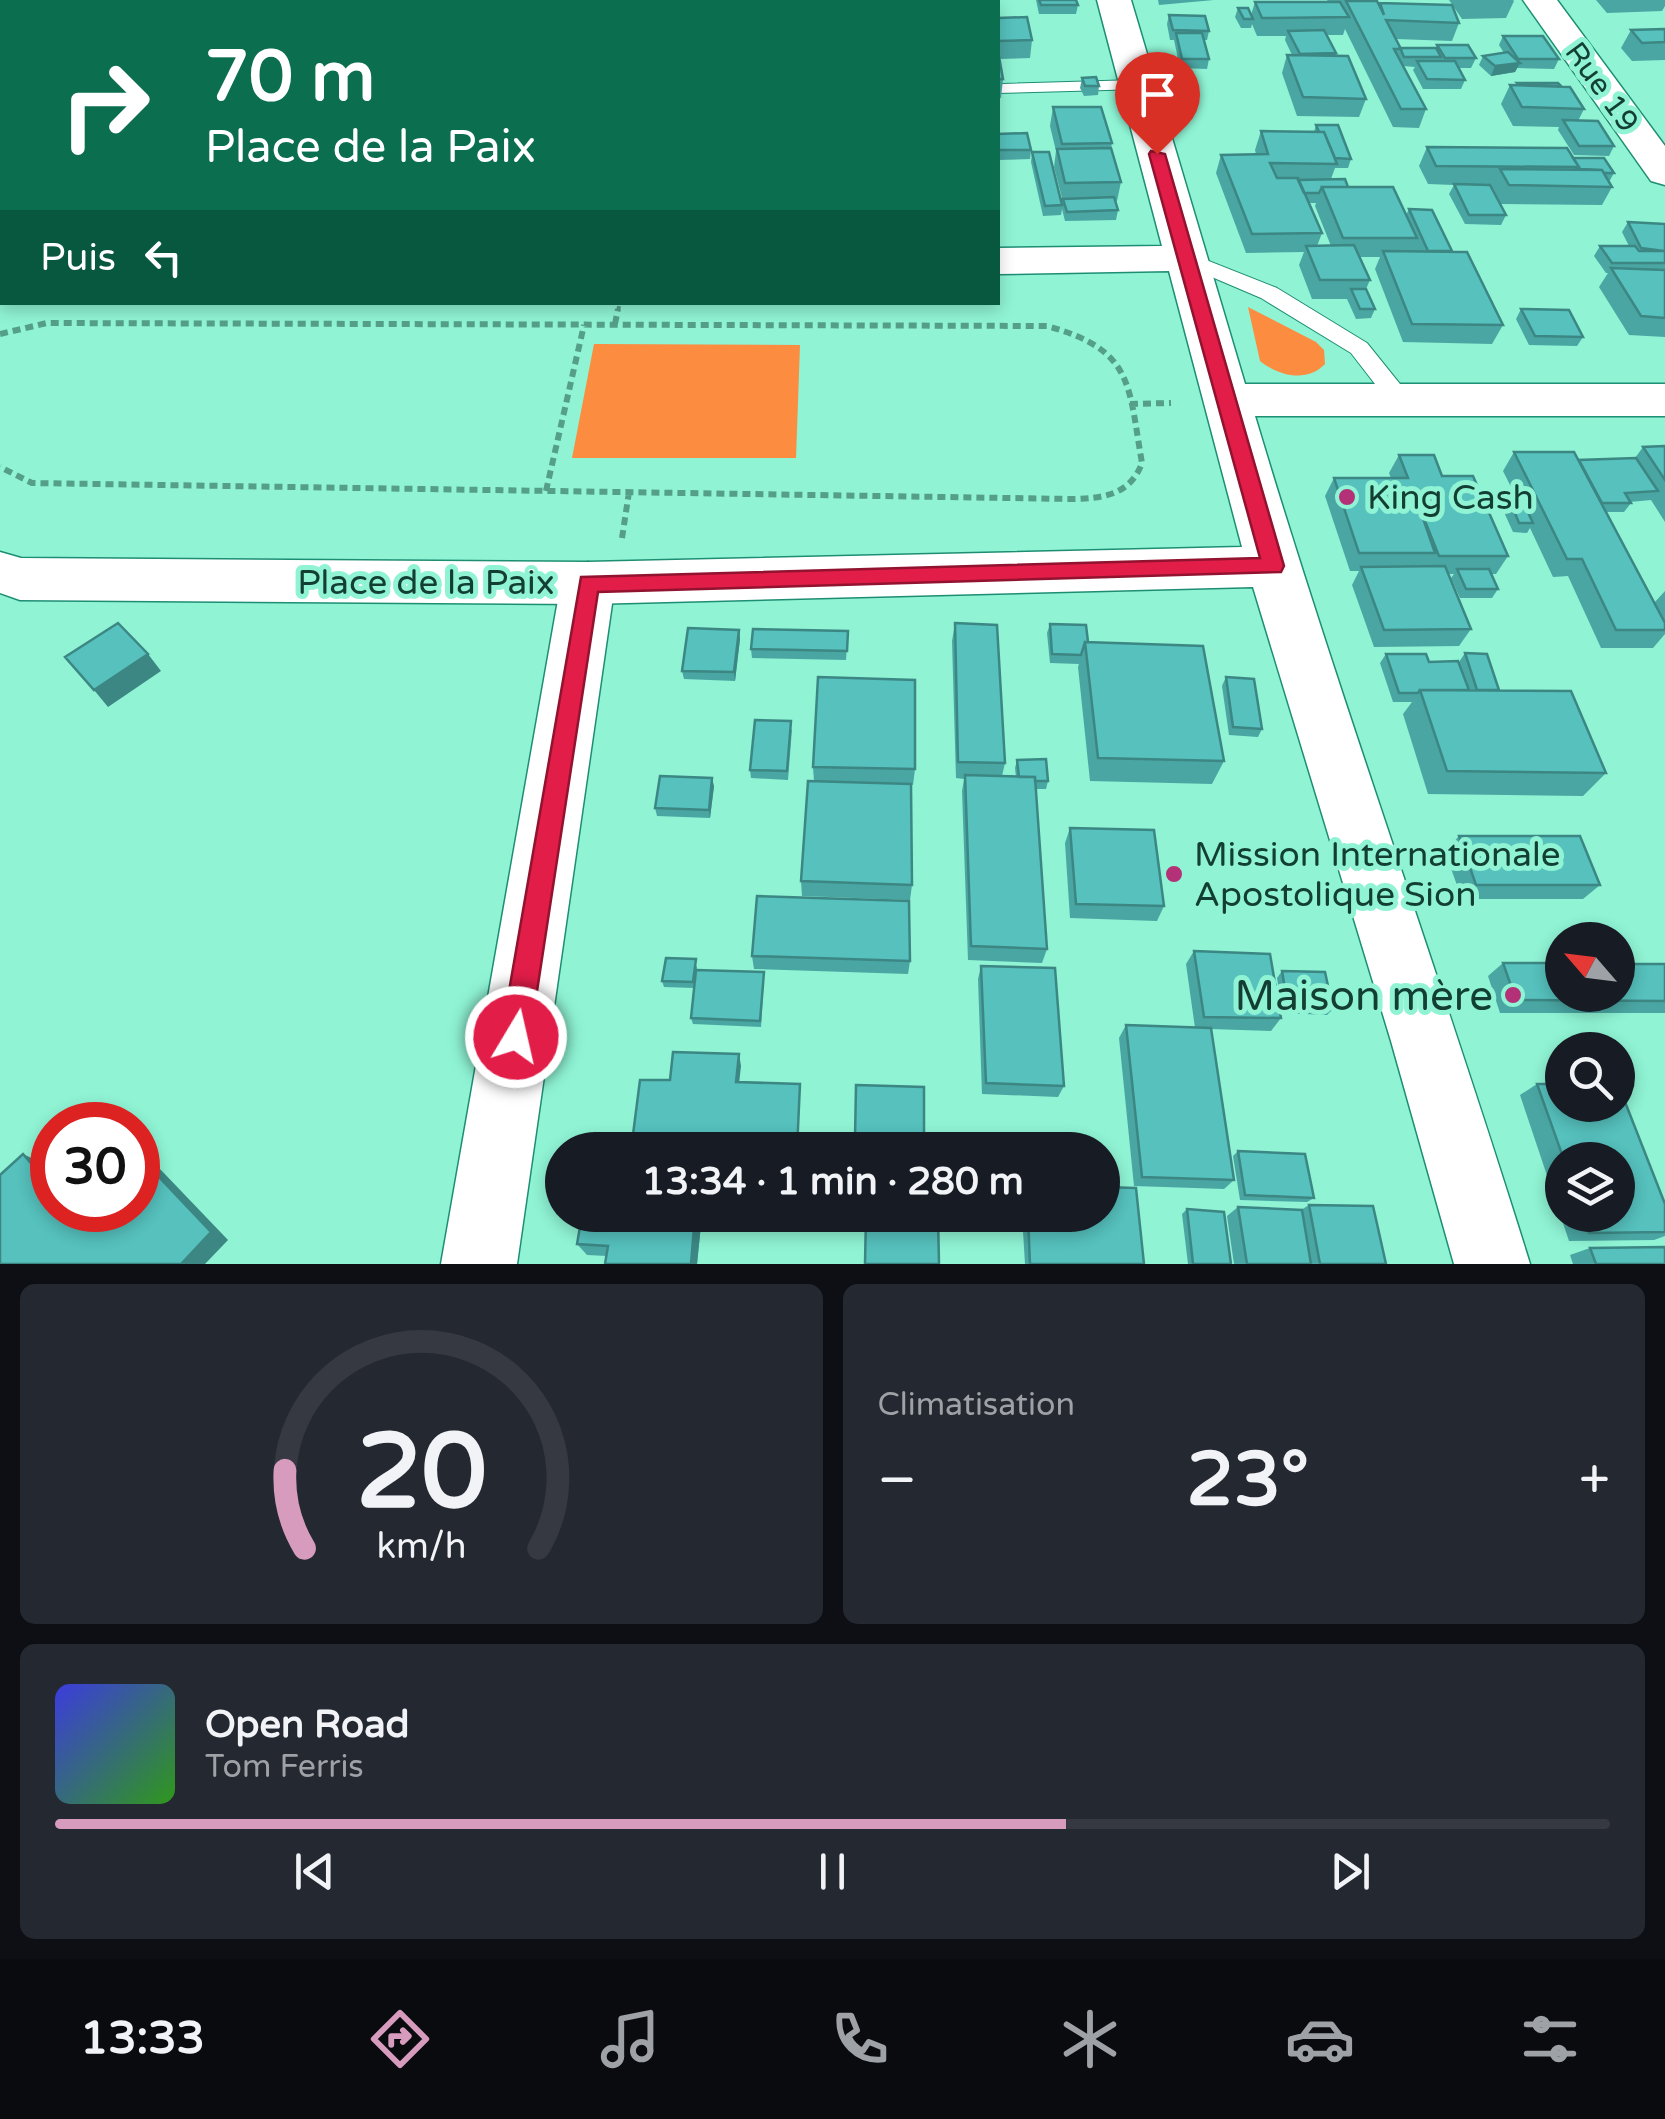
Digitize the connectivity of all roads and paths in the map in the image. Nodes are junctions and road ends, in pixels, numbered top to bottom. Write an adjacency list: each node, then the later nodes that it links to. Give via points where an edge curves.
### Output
1 (1114, 0): 3 (main road)
2 (1540, 0): 5 (main road, Rue 19)
3 (1137, 85): 4 (lane); 6 (main road)
4 (1003, 89)
5 (1665, 173)
6 (1186, 258): 7 (main road); 12 (main road); 13 (lane, via 1269,294 1359,348)
7 (1000, 261)
8 (619, 305): 9 (path)
9 (615, 324): 10 (path); 16 (path, via 1046,326 1108,348 1120,361)
10 (584, 325): 11 (path, via 47,323); 18 (path)
11 (0, 334)
12 (1228, 400): 13 (main road); 21 (main road)
13 (1400, 400): 14 (main road)
14 (1665, 400)
15 (1171, 403): 16 (path)
16 (1130, 404): 19 (path, via 1140,474 1124,491 1104,498)
17 (0, 467): 18 (path, via 32,483)
18 (546, 491): 19 (path)
19 (629, 492): 20 (path)
20 (605, 561): 21 (main road, Place de la Paix); 22 (main road, Place de la Paix, via 20,579); 23 (main road)
21 (1274, 566): 24 (main road)
22 (0, 572)
23 (479, 1264)
24 (1492, 1264)

